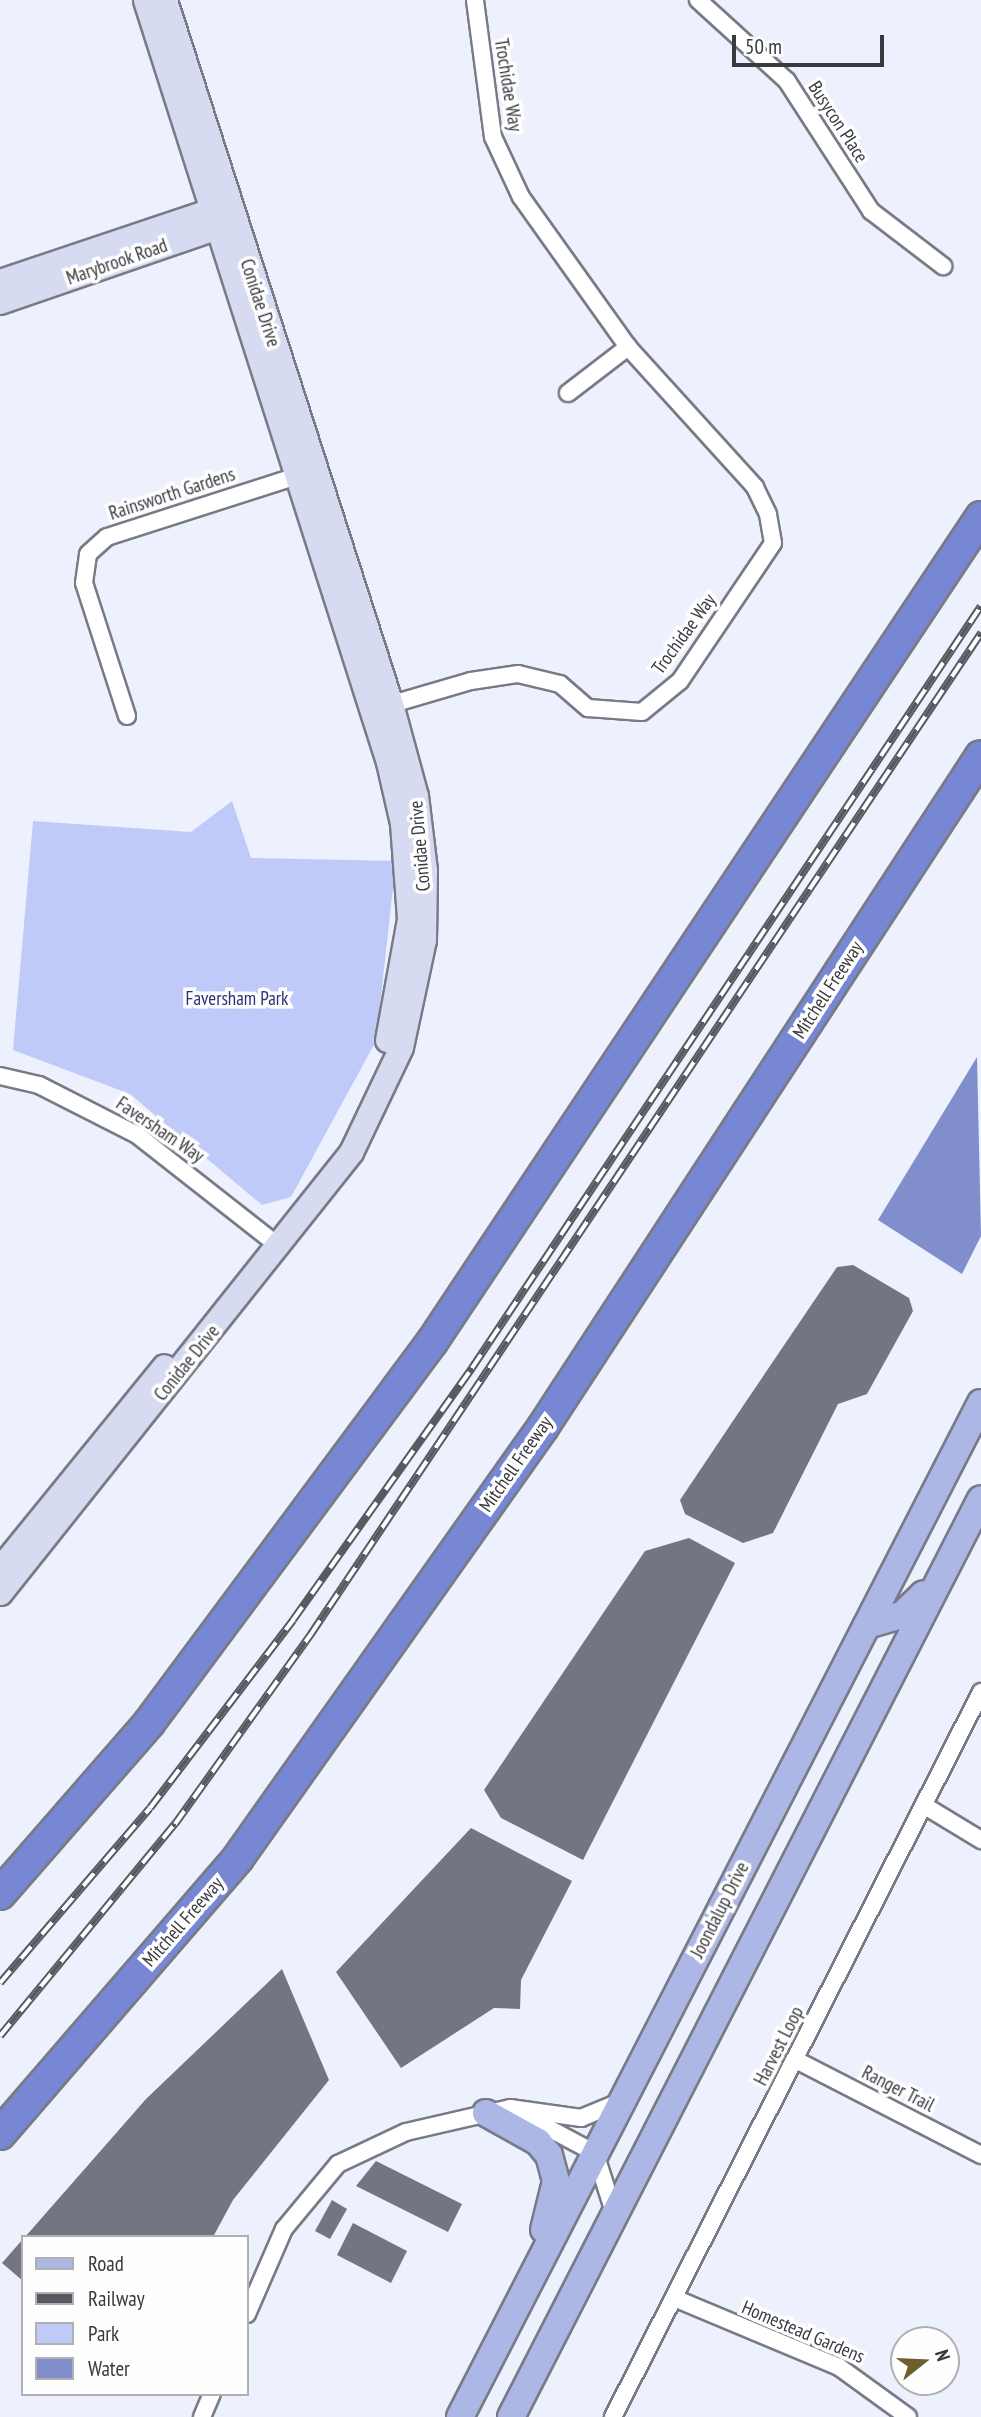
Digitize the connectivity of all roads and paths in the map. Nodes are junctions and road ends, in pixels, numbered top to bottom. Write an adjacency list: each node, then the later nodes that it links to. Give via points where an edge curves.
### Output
1 (145, 0): 5 (street, Conidae Drive)
2 (165, 0): 5 (street, Conidae Drive)
3 (475, 0): 9 (street, Trochidae Way, via 493,137 521,197)
4 (698, 0): 6 (street, Busycon Place, via 787,81 871,211)
5 (222, 216): 7 (street, Marybrook Road); 8 (street, Marybrook Road); 11 (street, Conidae Drive)
6 (943, 266)
7 (0, 281)
8 (0, 302)
9 (628, 347): 10 (street); 13 (street, Trochidae Way, via 755,487 768,514 773,543 680,681 642,712 588,708 560,684 518,674 495,675)
10 (568, 393)
11 (306, 473): 13 (street, Conidae Drive); 14 (street, Rainsworth Gardens, via 107,537 88,554 84,583)
12 (981, 517): 27 (highway, via 432,1342 149,1723)
13 (382, 707): 17 (street, Conidae Drive, via 416,796 425,870 416,997 365,1129)
14 (127, 716)
15 (981, 756): 31 (highway, Mitchell Freeway, via 543,1427 254,1836)
16 (0, 1076): 17 (street, Faversham Way, via 39,1085 137,1135)
17 (274, 1242): 20 (street, Conidae Drive); 22 (street, Conidae Drive)
18 (981, 1403): 23 (main road, Joondalup Drive)
19 (981, 1499): 21 (main road)
20 (0, 1568)
21 (940, 1578): 23 (main road, via 902,1615); 34 (main road)
22 (0, 1593)
23 (867, 1625): 29 (main road, Joondalup Drive)
24 (981, 1692): 25 (street, Harvest Loop)
25 (925, 1807): 26 (street); 28 (street, Harvest Loop)
26 (981, 1840)
27 (0, 1894)
28 (796, 2060): 33 (street, Ranger Trail); 36 (street, Harvest Loop)
29 (622, 2101): 30 (street, via 581,2118); 32 (main road, Joondalup Drive)
30 (498, 2111): 32 (street); 35 (main road, via 538,2142 554,2167 556,2180); 37 (street, via 406,2132 338,2164 284,2229)
31 (0, 2134)
32 (596, 2153): 34 (street); 35 (main road, Joondalup Drive)
33 (981, 2155)
34 (613, 2209): 41 (main road)
35 (538, 2266): 40 (main road, Joondalup Drive)
36 (674, 2298): 42 (street, Harvest Loop); 43 (street, Homestead Gardens, via 847,2372)
37 (248, 2312)
38 (211, 2397): 39 (street)
39 (202, 2417)
40 (460, 2417)
41 (511, 2417)
42 (613, 2417)
43 (908, 2417)

